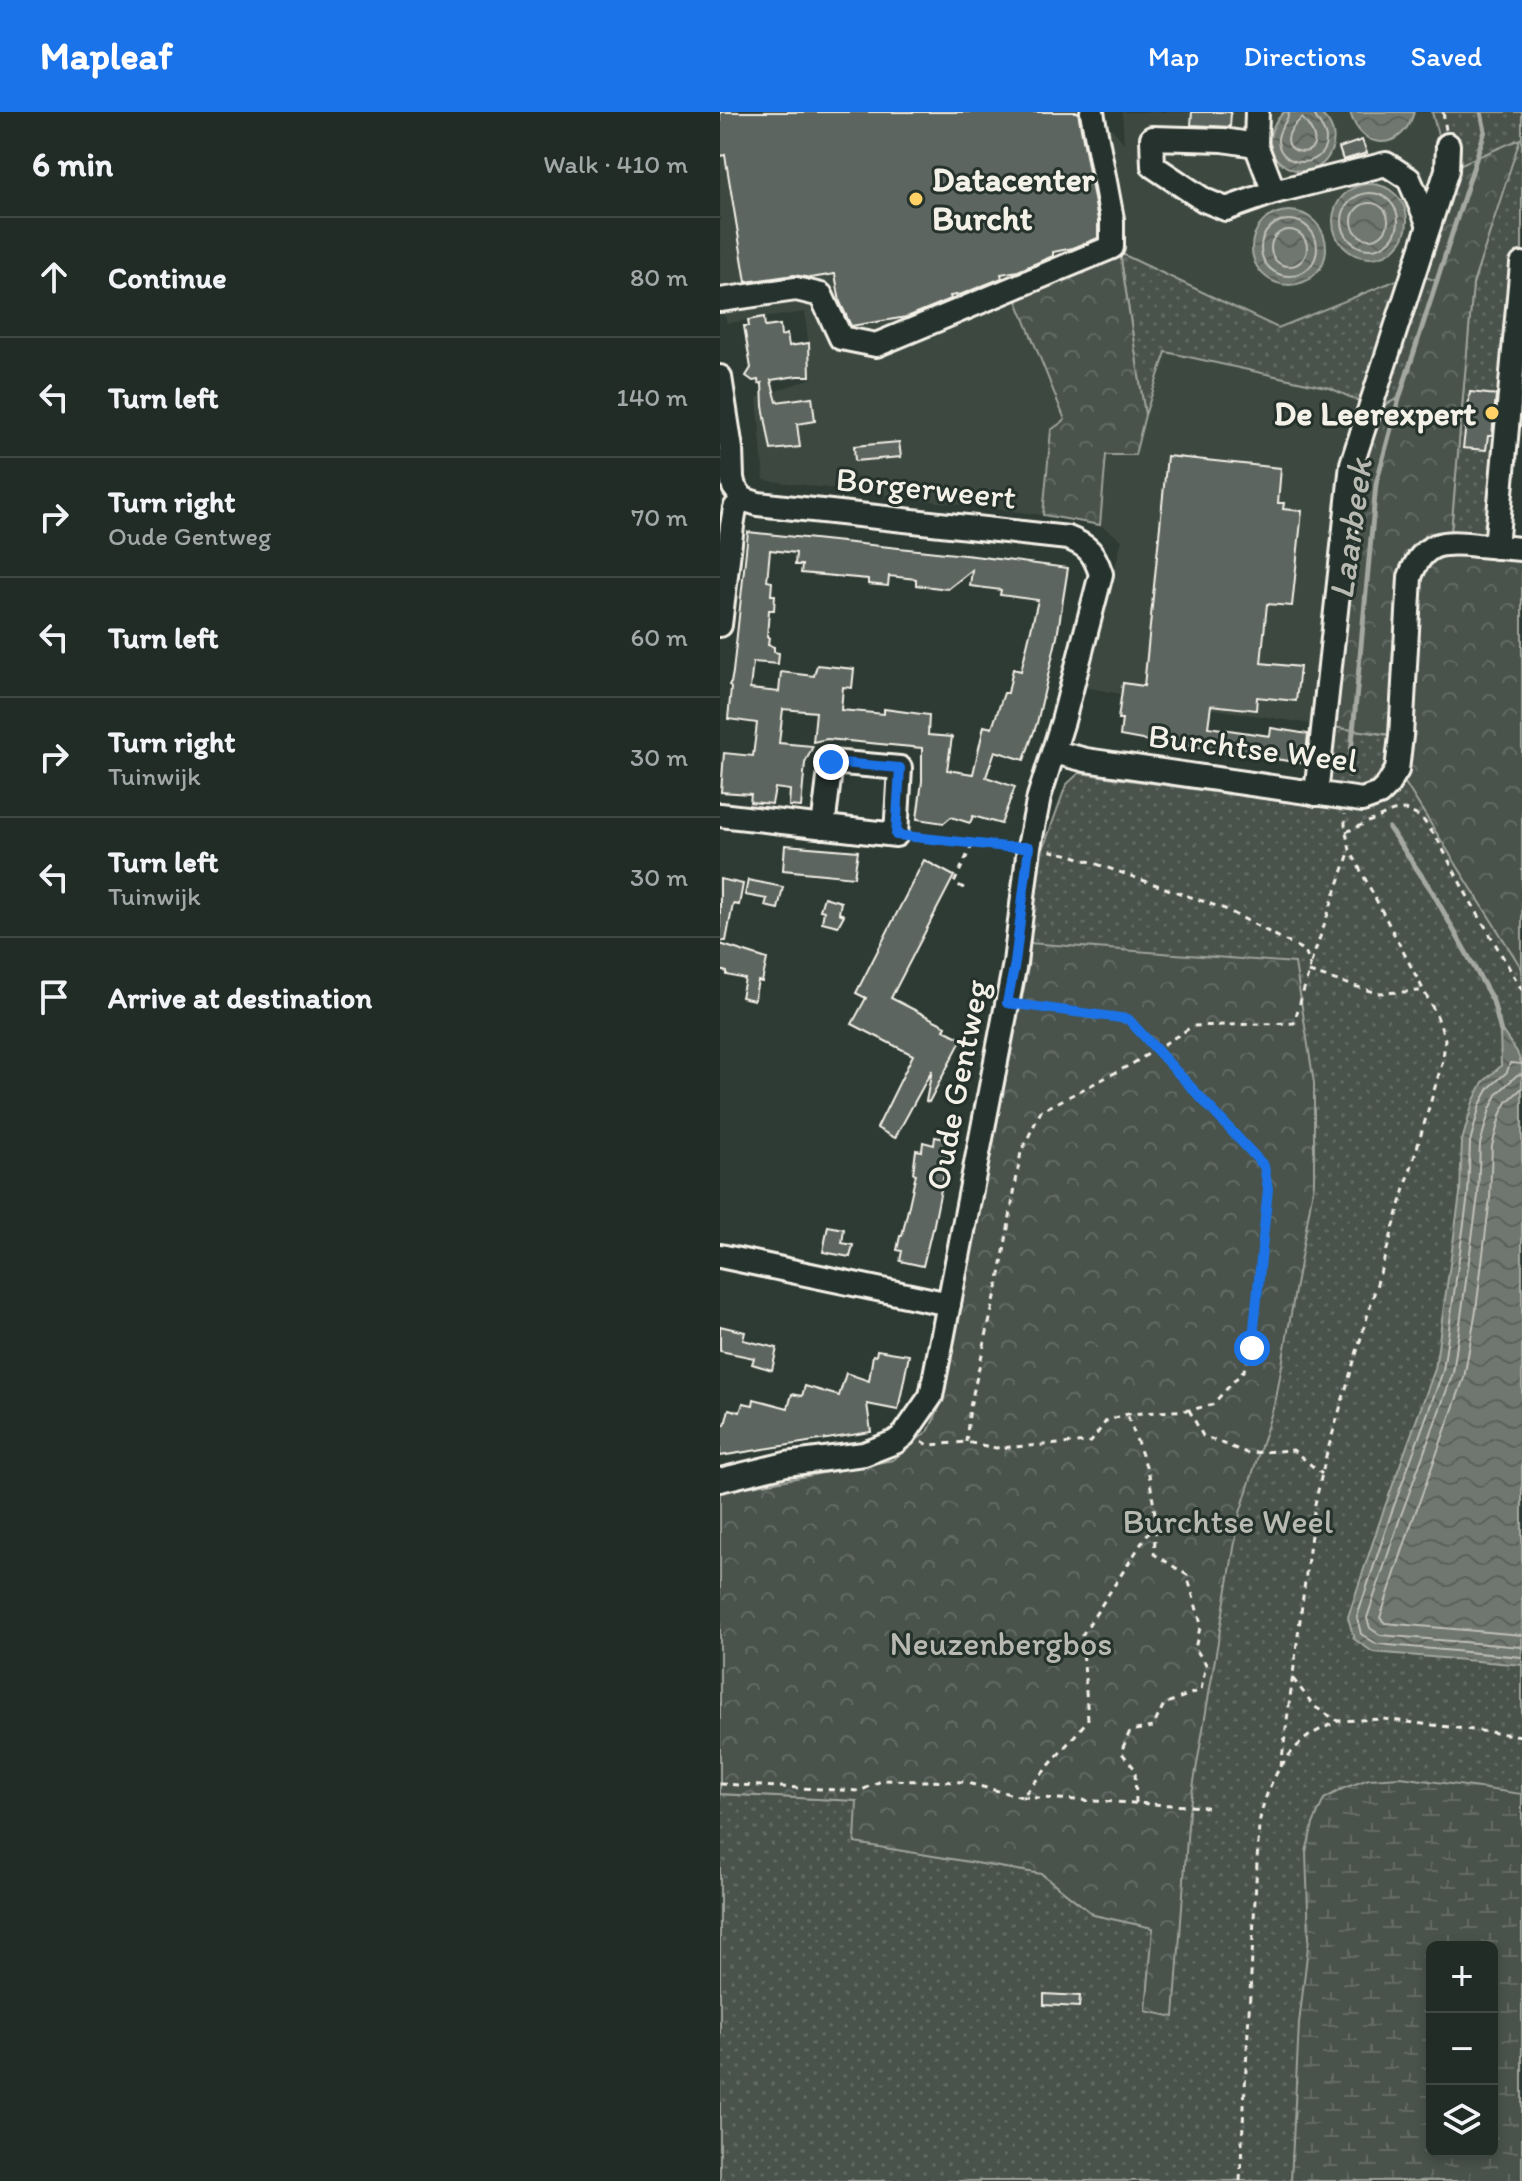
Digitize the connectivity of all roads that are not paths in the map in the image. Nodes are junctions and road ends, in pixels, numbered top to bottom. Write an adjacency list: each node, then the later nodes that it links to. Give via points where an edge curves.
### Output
1 (1092, 112): 8 (street, via 1112,219 1112,247 876,345 841,338 821,295 796,289)
2 (1257, 112): 3 (street)
3 (1256, 145): 5 (street); 5 (street, via 1152,138 1153,166 1226,209)
4 (1448, 145): 6 (street, via 1447,170)
5 (1274, 192): 6 (street, via 1386,164 1409,179)
6 (1429, 225): 16 (street, via 1352,464)
7 (1522, 264): 11 (street)
8 (720, 300)
9 (720, 377): 10 (street, via 732,478)
10 (743, 499): 13 (street, Borgerweert, via 1068,538); 14 (street, via 735,508)
11 (1496, 547): 12 (street, Burchtse Weel); 16 (street, Burchtse Weel, via 1450,542 1435,544 1421,555 1410,577 1397,770 1379,794 1362,800)
12 (1522, 549)
13 (1096, 557): 15 (street, Oude Gentweg, via 1101,574)
14 (720, 625)
15 (1054, 752): 16 (street, Burchtse Weel); 20 (street, Oude Gentweg, via 1029,847 1015,963)
16 (1316, 794)
17 (720, 815): 18 (street)
18 (823, 827): 18 (street, via 896,835 900,768 831,762)
19 (720, 1256): 20 (street)
20 (949, 1304): 21 (street, Oude Gentweg, via 931,1396 895,1442 864,1454 786,1464)
21 (720, 1480)

